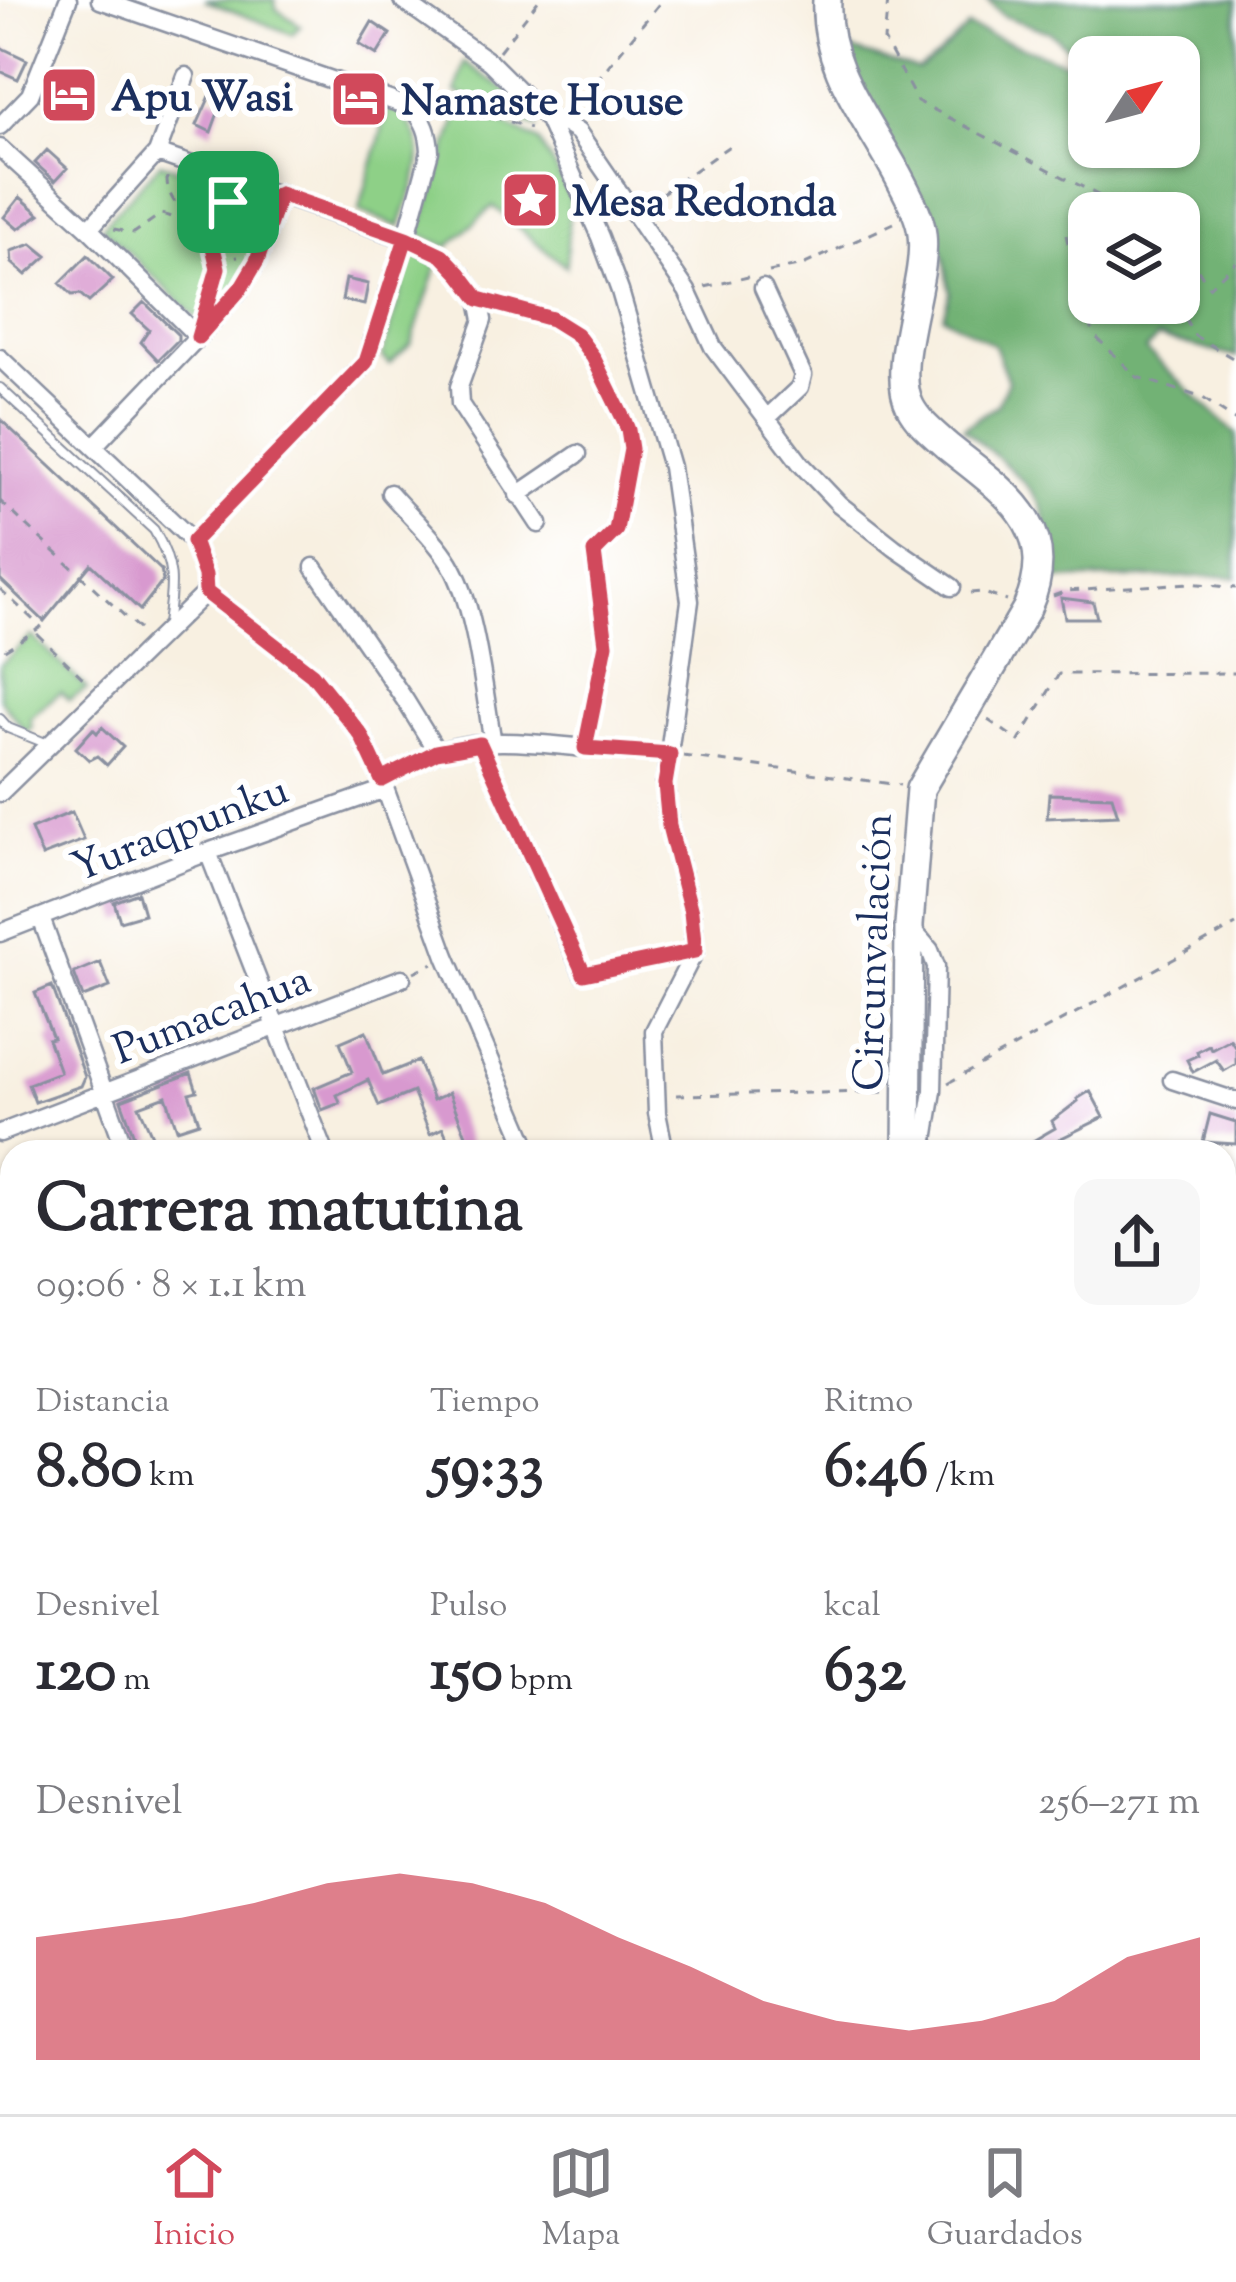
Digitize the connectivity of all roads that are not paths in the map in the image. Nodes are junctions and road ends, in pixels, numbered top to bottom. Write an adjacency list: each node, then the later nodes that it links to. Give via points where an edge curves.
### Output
1 (68, 0): 7 (street, via 30,95)
2 (100, 0): 12 (street, via 413,108 430,151)
3 (402, 0): 6 (street, via 490,62)
4 (827, 0): 37 (highway, Circunvalación, via 833,56 922,231 904,363 909,405 1006,494 1038,548 1039,577 920,789)
5 (186, 76): 9 (street)
6 (548, 120): 17 (street, via 578,132); 49 (street, via 620,292 671,467 691,601 665,784 695,951 654,1031)
7 (0, 126)
8 (0, 148): 11 (street)
9 (157, 153): 10 (street); 11 (street)
10 (280, 194): 12 (street); 14 (street, via 257,261)
11 (88, 229): 14 (street)
12 (406, 238): 21 (street, via 442,255 479,299 483,320 458,387 460,404); 23 (street, via 366,362)
13 (764, 288): 17 (street, via 803,375)
14 (198, 337): 18 (street)
15 (0, 358): 18 (street)
16 (0, 388): 27 (lane, via 154,530 169,554 173,583)
17 (767, 418): 25 (street, via 839,504)
18 (94, 446): 23 (street)
19 (578, 454): 21 (street)
20 (390, 493): 29 (street, via 460,584)
21 (518, 495): 22 (street)
22 (539, 524)
23 (193, 541): 26 (street)
24 (314, 567): 32 (street)
25 (952, 586)
26 (206, 592): 27 (street); 33 (street, via 312,674 361,735)
27 (160, 637): 30 (street)
28 (0, 719): 30 (lane)
29 (486, 744): 31 (street, Yuraqpunku); 32 (street, Yuraqpunku); 39 (street)
30 (50, 745): 34 (street)
31 (585, 748)
32 (436, 752): 33 (street, Yuraqpunku)
33 (383, 784): 35 (street, Yuraqpunku); 48 (street)
34 (0, 793)
35 (208, 852): 36 (street, Yuraqpunku); 41 (street)
36 (41, 918): 38 (street, Yuraqpunku); 43 (street)
37 (909, 925): 50 (highway, Circunvalación); 51 (street, via 936,965)
38 (0, 933)
39 (584, 974)
40 (402, 978): 41 (street, Pumacahua)
41 (277, 1026): 43 (street, Pumacahua); 47 (street)
42 (1172, 1080): 44 (street)
43 (104, 1093): 45 (street, Pumacahua); 46 (street)
44 (1236, 1100)
45 (0, 1133)
46 (122, 1140)
47 (321, 1140)
48 (525, 1140)
49 (662, 1140)
50 (907, 1140)
51 (925, 1140)

